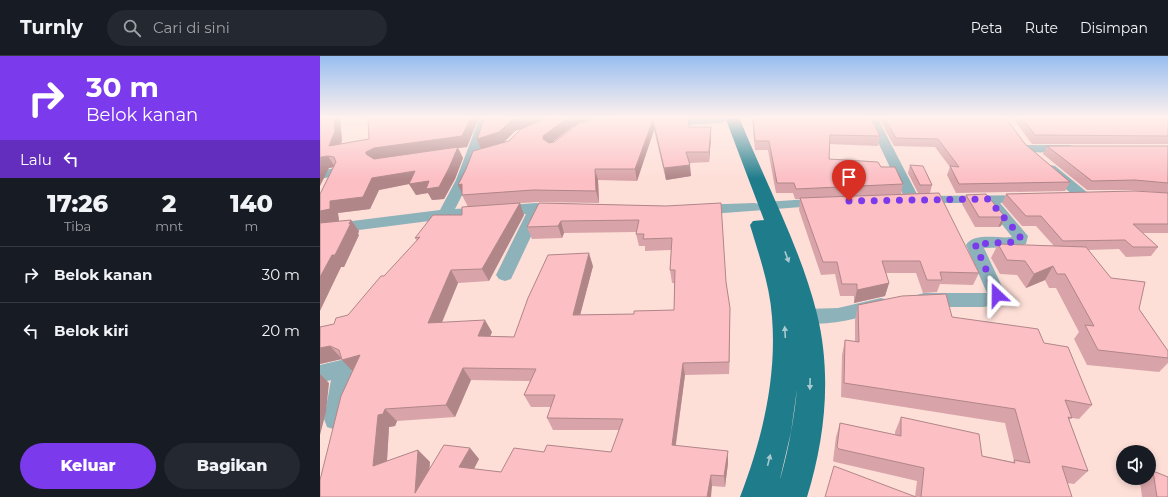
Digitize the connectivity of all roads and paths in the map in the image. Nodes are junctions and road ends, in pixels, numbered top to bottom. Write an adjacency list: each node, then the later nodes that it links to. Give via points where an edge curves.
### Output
1 (480, 138): 8 (street)
2 (733, 138): 17 (highway)
3 (882, 138): 15 (street, via 904,180 909,200)
4 (1019, 138): 5 (street)
5 (1027, 149): 6 (street); 11 (street)
6 (1085, 149)
7 (458, 153): 8 (street)
8 (476, 154): 21 (street)
9 (320, 175): 10 (street, via 335,172)
10 (329, 185)
11 (1083, 196): 12 (street); 14 (street)
12 (1099, 196)
13 (1044, 197): 15 (street)
14 (1060, 197)
15 (988, 199): 24 (street, via 1020,236 1020,240 1014,242 975,244 996,292 994,298 900,301 838,315)
16 (835, 202): 17 (street)
17 (760, 206): 20 (street); 24 (highway, one-way to 24, via 787,257); 27 (highway, one-way to 17, via 779,419 786,349 784,316)
18 (536, 208): 19 (street); 21 (street); 23 (street)
19 (572, 208)
20 (683, 210)
21 (445, 214): 22 (street)
22 (320, 230)
23 (505, 275)
24 (805, 316): 28 (highway, one-way to 28, via 809,348 808,425)
25 (320, 374): 26 (street, via 341,369 343,376 342,395)
26 (332, 440)
27 (757, 497)
28 (790, 497)

